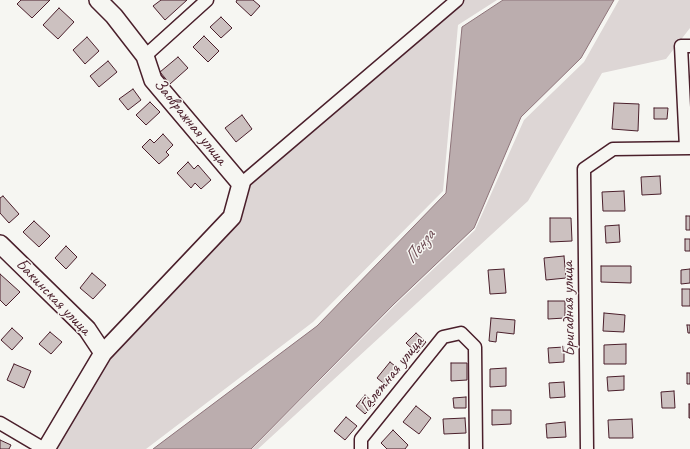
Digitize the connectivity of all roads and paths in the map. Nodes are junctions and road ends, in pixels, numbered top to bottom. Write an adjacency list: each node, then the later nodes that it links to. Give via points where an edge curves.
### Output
1 (98, 0): 5 (street, Заовражная улица)
2 (206, 0): 5 (street)
3 (457, 0): 7 (street)
4 (690, 46): 6 (street, via 681,46)
5 (145, 56): 7 (street, Заовражная улица, via 153,80)
6 (688, 148): 14 (street, Бригадная улица, via 613,149 584,169)
7 (241, 184): 9 (street, via 232,217)
8 (0, 244): 9 (street, Бакинская улица, via 87,329)
9 (104, 353): 11 (street)
10 (0, 423): 11 (street)
11 (45, 449)
12 (362, 449): 13 (street, Галетная улица, via 361,439 443,337 461,333 475,347)
13 (476, 449)
14 (587, 449)

